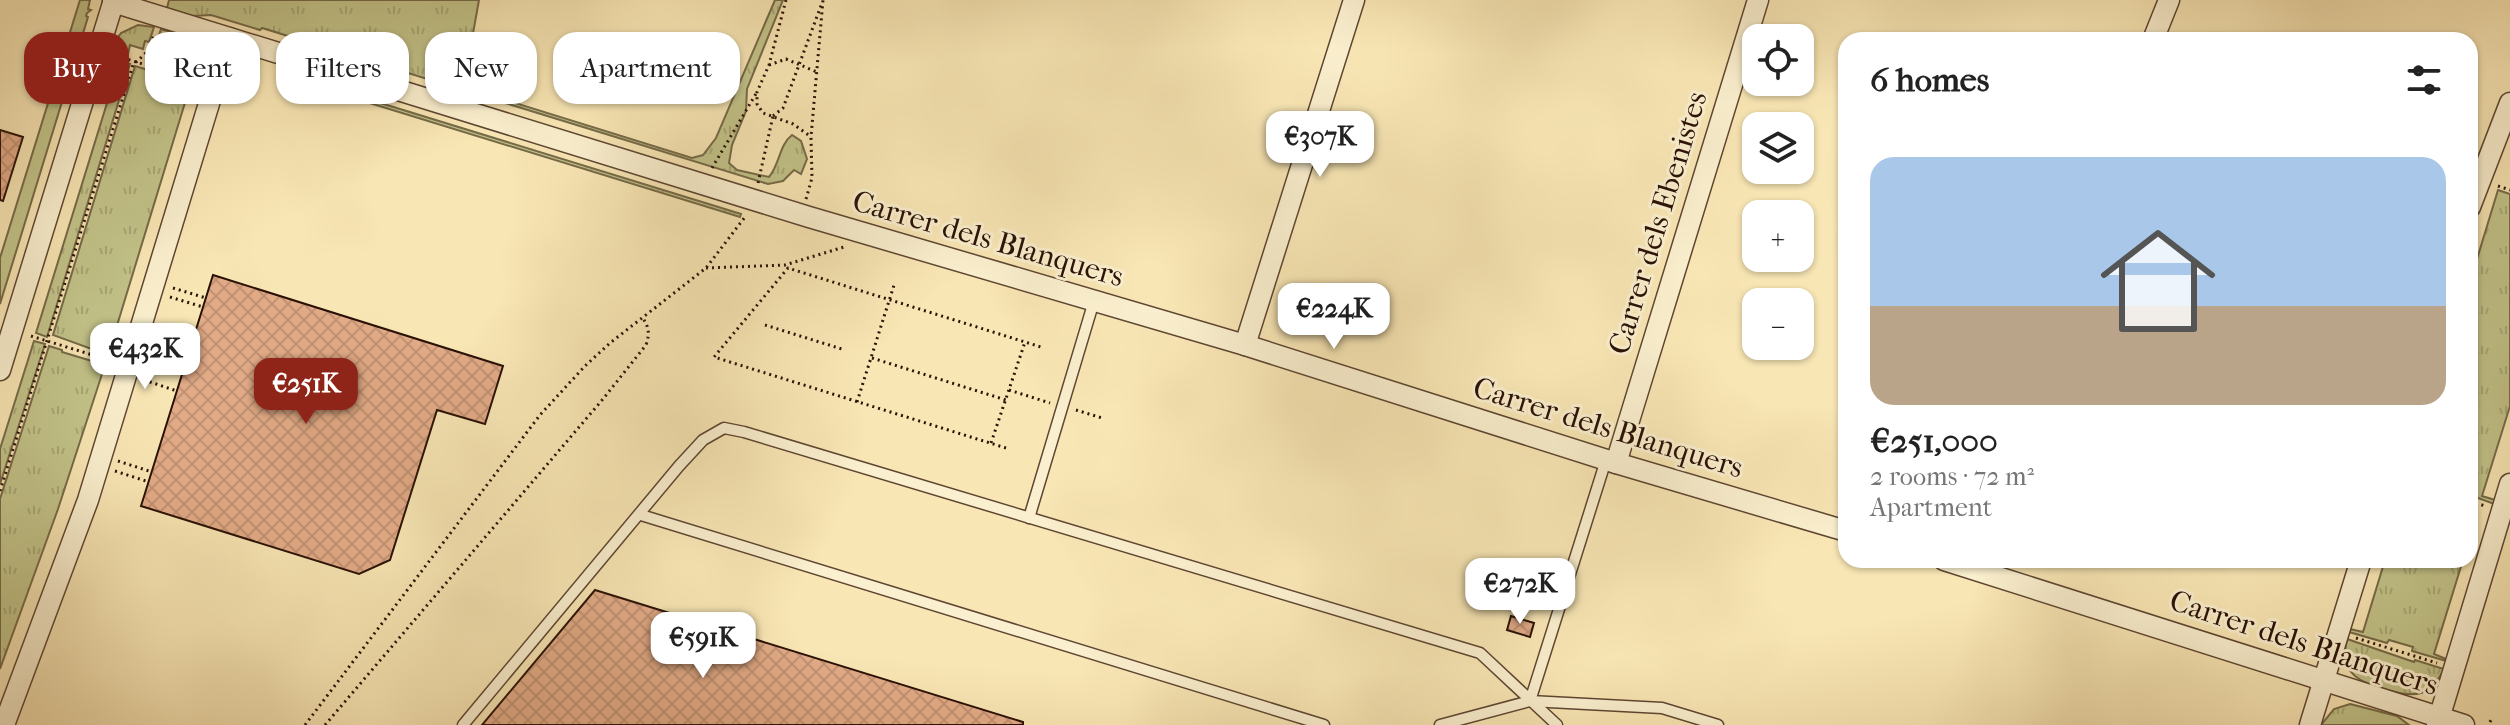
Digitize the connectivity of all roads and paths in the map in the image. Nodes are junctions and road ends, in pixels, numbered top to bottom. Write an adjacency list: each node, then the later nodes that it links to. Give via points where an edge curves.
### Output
1 (786, 0): 14 (path)
2 (1354, 0): 40 (street)
3 (1758, 0): 57 (street, Carrer dels Ebenistes)
4 (2169, 0): 8 (street)
5 (113, 1): 7 (street, Carrer dels Blanquers); 45 (street)
6 (157, 28): 11 (path)
7 (210, 32)
8 (2156, 32)
9 (260, 48): 24 (street, Carrer dels Blanquers)
10 (129, 59): 11 (path)
11 (137, 62): 12 (path); 38 (path)
12 (145, 64)
13 (800, 64): 14 (path, via 786,59); 15 (path); 15 (path, via 823,0); 19 (path, via 783,108)
14 (769, 65): 16 (path)
15 (818, 73): 20 (path)
16 (757, 92): 19 (path, via 757,104); 21 (path)
17 (2510, 103): 23 (street)
18 (209, 104): 75 (street, via 91,490)
19 (773, 116): 20 (path); 22 (path)
20 (811, 137): 24 (path, via 812,178)
21 (713, 167)
22 (759, 181)
23 (2478, 186)
24 (802, 215): 26 (street, Carrer dels Blanquers)
25 (750, 224): 27 (path, via 744,221)
26 (865, 234): 27 (path, via 842,248 785,265); 33 (street, Carrer dels Blanquers)
27 (706, 268): 35 (path)
28 (895, 282): 32 (path)
29 (169, 286): 31 (path)
30 (167, 296): 34 (path)
31 (206, 298)
32 (889, 301): 39 (path); 43 (path); 50 (path, via 788,268 714,357)
33 (1094, 301): 40 (street, Carrer dels Blanquers); 66 (lane)
34 (203, 307)
35 (642, 316): 76 (path, via 540,415); 77 (path, via 650,335 646,345)
36 (765, 325): 42 (path)
37 (22, 334): 38 (path)
38 (48, 342): 44 (path); 62 (path)
39 (1025, 342): 41 (path); 47 (path)
40 (1245, 345): 57 (street, Carrer dels Blanquers)
41 (1041, 347)
42 (845, 350)
43 (872, 358): 49 (path); 50 (path)
44 (119, 363)
45 (0, 370)
46 (141, 379): 48 (path)
47 (1009, 390): 49 (path); 51 (path)
48 (177, 391)
49 (1006, 400): 54 (path)
50 (857, 402): 54 (path)
51 (1050, 403)
52 (1076, 410): 53 (path)
53 (1102, 418)
54 (991, 443): 55 (path)
55 (1006, 448)
56 (115, 460): 59 (path)
57 (1611, 461): 67 (street, Carrer dels Blanquers); 73 (lane)
58 (112, 470): 60 (path)
59 (152, 472)
60 (149, 482)
61 (2510, 484): 74 (street)
62 (0, 491)
63 (2478, 503): 64 (path)
64 (2493, 508)
65 (641, 515): 66 (lane, via 703,440 724,428); 78 (lane); 79 (lane)
66 (1029, 518): 73 (lane, via 1480,653)
67 (1838, 529)
68 (1993, 568): 72 (street, Carrer dels Blanquers)
69 (2359, 568): 72 (street)
70 (2348, 636): 71 (path)
71 (2445, 665)
72 (2324, 682): 74 (street, Carrer dels Blanquers); 83 (street)
73 (1530, 701): 80 (lane); 81 (lane); 82 (lane, via 1662,708)
74 (2438, 721): 84 (street, Carrer dels Blanquers)
75 (4, 725)
76 (305, 725)
77 (325, 725)
78 (463, 725)
79 (1324, 725)
80 (1440, 725)
81 (1557, 725)
82 (1718, 725)
83 (2310, 725)
84 (2464, 725)

